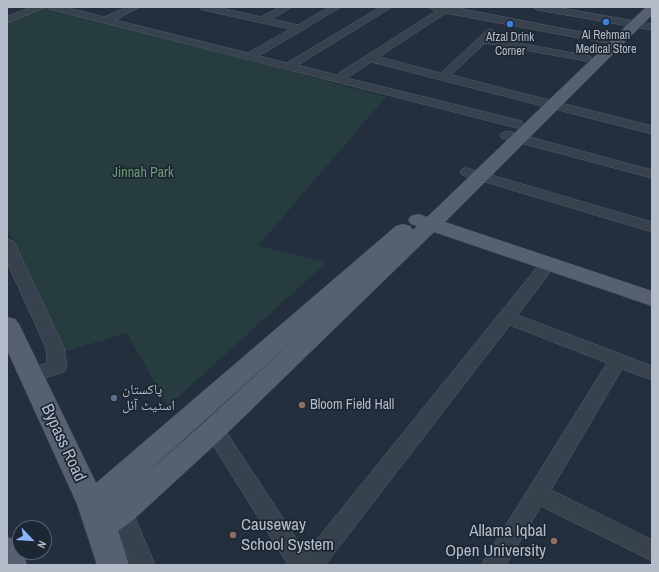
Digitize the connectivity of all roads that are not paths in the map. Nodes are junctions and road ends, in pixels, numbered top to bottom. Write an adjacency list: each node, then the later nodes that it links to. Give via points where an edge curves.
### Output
1 (41, 7): 15 (street)
2 (53, 7): 16 (street)
3 (135, 7): 16 (street)
4 (203, 7): 13 (street)
5 (288, 7): 17 (street)
6 (336, 7): 19 (street)
7 (387, 7): 25 (street)
8 (432, 7): 10 (street)
9 (538, 7): 11 (street)
10 (446, 8): 18 (street); 23 (street)
11 (551, 8): 14 (street)
12 (604, 8): 14 (street)
13 (223, 9): 17 (street)
14 (642, 17): 21 (main road); 28 (main road)
15 (7, 20)
16 (106, 20): 22 (street)
17 (263, 20): 19 (street)
18 (503, 21): 20 (street); 21 (street)
19 (298, 28): 22 (street)
20 (483, 40): 24 (street); 26 (street)
21 (606, 40): 24 (main road)
22 (249, 57): 25 (street)
23 (370, 58): 26 (street); 27 (street)
24 (586, 58): 28 (main road)
25 (288, 66): 27 (street)
26 (443, 77): 28 (street)
27 (337, 79): 30 (street)
28 (548, 103): 29 (street); 30 (main road)
29 (652, 130)
30 (514, 133): 31 (main road); 32 (street)
31 (474, 174): 33 (main road); 34 (street)
32 (652, 174)
33 (423, 221): 36 (main road); 43 (main road); 44 (main road)
34 (652, 227)
35 (7, 244): 42 (street, via 55,348 57,367)
36 (548, 264): 37 (main road); 38 (street)
37 (652, 299)
38 (507, 317): 40 (street); 54 (street)
39 (7, 324): 42 (main road, Bypass Road)
40 (618, 360): 41 (street); 46 (street)
41 (652, 373)
42 (32, 375): 47 (main road, Bypass Road)
43 (174, 432): 44 (street); 45 (main road)
44 (209, 434): 47 (main road); 53 (street, via 220,439)
45 (111, 486): 47 (street)
46 (537, 494): 48 (street); 55 (street)
47 (105, 514): 51 (main road, Bypass Road); 52 (street)
48 (651, 547)
49 (7, 550): 50 (main road)
50 (11, 565)
51 (112, 565)
52 (143, 565)
53 (301, 565)
54 (311, 565)
55 (493, 565)

